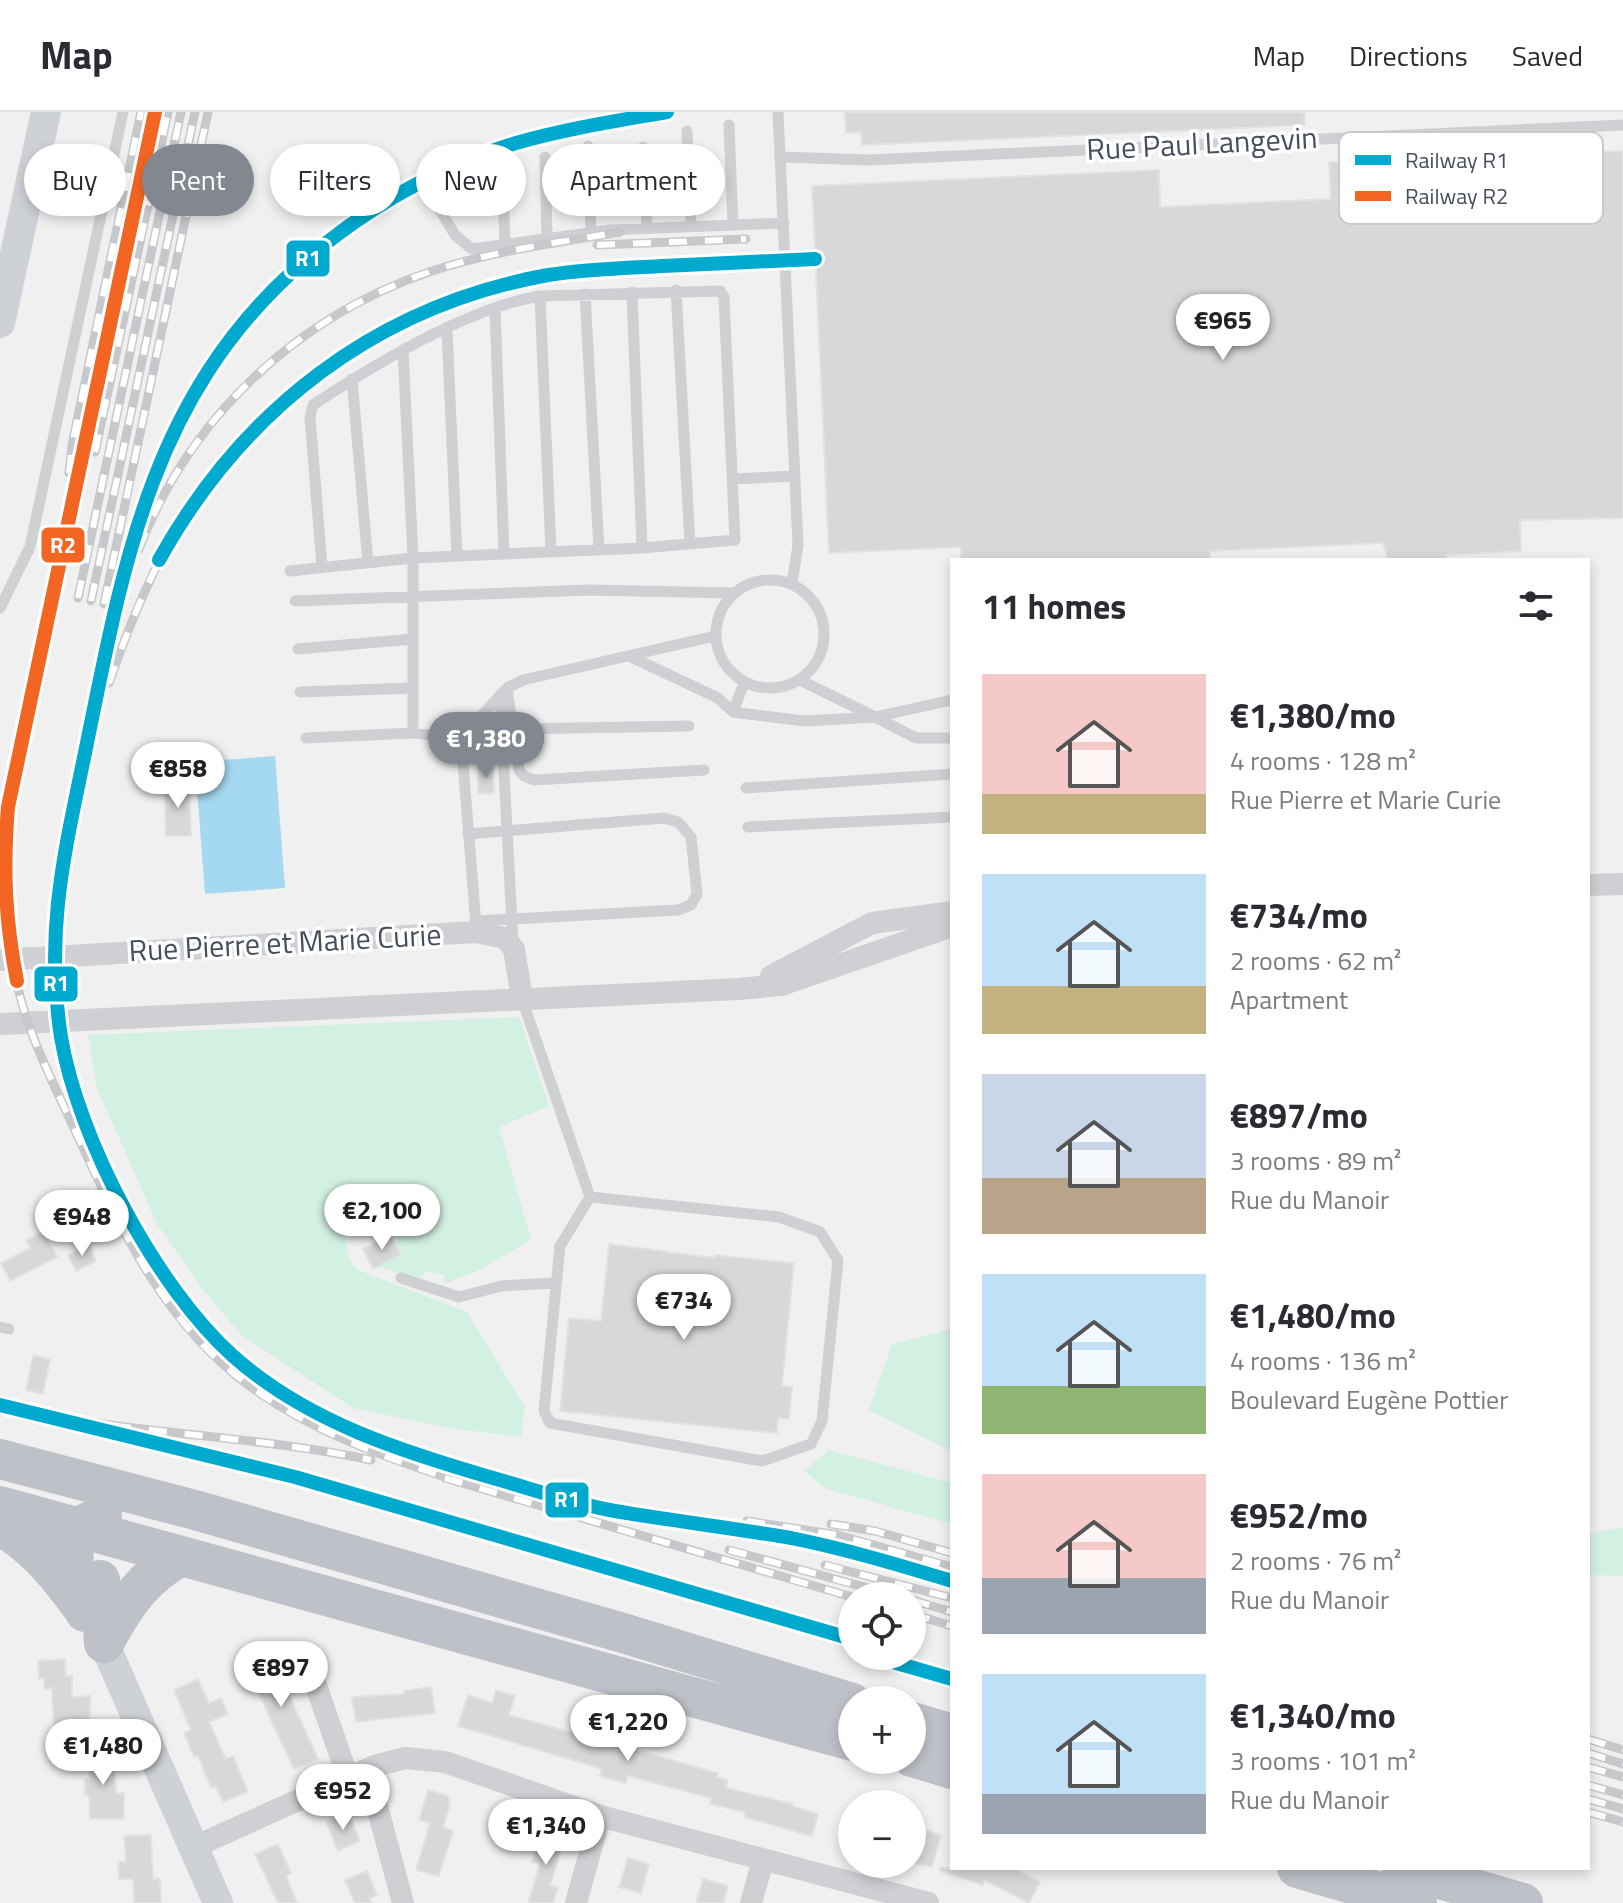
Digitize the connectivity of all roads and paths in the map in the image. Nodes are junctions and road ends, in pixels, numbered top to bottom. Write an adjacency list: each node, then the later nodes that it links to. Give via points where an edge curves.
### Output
1 (46, 112): 27 (street)
2 (123, 112): 47 (lane, via 30,547)
3 (778, 112): 9 (lane)
4 (729, 125): 16 (lane)
5 (1623, 125): 7 (lane, Rue Paul Langevin)
6 (687, 131): 17 (lane)
7 (1472, 132)
8 (1339, 138): 9 (lane, Rue Paul Langevin, via 869,160)
9 (781, 157): 15 (lane)
10 (444, 216): 21 (lane, via 472,249)
11 (504, 216): 21 (lane)
12 (546, 216): 20 (lane)
13 (590, 216): 19 (lane)
14 (646, 216): 18 (lane)
15 (784, 223): 16 (lane); 31 (lane)
16 (733, 225): 17 (lane)
17 (691, 226): 18 (lane)
18 (647, 228): 19 (lane)
19 (591, 232): 20 (lane)
20 (547, 237): 21 (lane)
21 (505, 244)
22 (676, 290): 23 (lane); 32 (lane, via 715,289 724,297); 33 (lane)
23 (632, 292): 24 (lane); 34 (lane)
24 (585, 294): 25 (lane); 35 (lane)
25 (540, 296): 26 (lane); 36 (lane)
26 (495, 309): 28 (lane); 37 (lane)
27 (0, 323)
28 (447, 330): 29 (lane); 38 (lane)
29 (403, 350): 30 (lane); 39 (lane)
30 (352, 379): 40 (lane); 41 (lane, via 310,412)
31 (795, 476): 32 (lane); 43 (lane, via 798,545)
32 (733, 479): 33 (lane, via 735,540)
33 (690, 544): 34 (lane)
34 (642, 548): 35 (lane)
35 (599, 550): 36 (lane)
36 (551, 552): 37 (lane)
37 (504, 553): 38 (lane)
38 (457, 556): 39 (lane)
39 (413, 558): 40 (lane); 45 (lane)
40 (368, 563): 41 (lane)
41 (322, 567): 42 (lane)
42 (290, 571)
43 (792, 584): 44 (lane, via 773,580); 52 (lane, via 814,603 824,637 813,667)
44 (733, 593): 45 (lane, via 590,590); 48 (lane, via 721,608)
45 (412, 597): 46 (lane); 49 (lane)
46 (295, 601)
47 (0, 608)
48 (715, 636): 51 (lane); 53 (lane, via 724,663)
49 (413, 639): 50 (lane); 54 (lane)
50 (298, 649)
51 (629, 656): 55 (lane, via 523,680); 58 (lane, via 718,698)
52 (800, 680): 53 (lane, via 772,689); 59 (lane)
53 (744, 683): 58 (lane)
54 (413, 688): 56 (lane); 62 (lane)
55 (504, 691): 61 (lane); 64 (lane); 71 (lane)
56 (300, 692)
57 (950, 700): 59 (lane)
58 (733, 712): 59 (lane, via 804,721)
59 (875, 717): 65 (lane, via 916,738)
60 (689, 726): 61 (lane)
61 (513, 729): 66 (lane, via 519,770 534,780)
62 (413, 733): 63 (lane); 64 (lane)
63 (306, 738)
64 (461, 738): 72 (lane)
65 (950, 738)
66 (704, 770)
67 (950, 774): 68 (lane)
68 (746, 788)
69 (950, 817): 70 (lane)
70 (748, 827)
71 (507, 831): 72 (lane); 76 (lane); 76 (lane, via 664,818 678,822 691,837 697,894 691,905 678,910)
72 (468, 834): 77 (lane)
73 (1623, 884): 74 (street)
74 (1590, 885)
75 (950, 912): 81 (street, via 872,923)
76 (512, 919): 77 (lane); 79 (lane)
77 (476, 926): 79 (street, Rue Pierre et Marie Curie, via 505,938); 80 (street, Rue Pierre et Marie Curie)
78 (950, 927): 81 (street, via 781,985)
79 (514, 949): 82 (street)
80 (0, 960)
81 (738, 989): 82 (street)
82 (522, 999): 83 (street); 84 (lane)
83 (0, 1024)
84 (590, 1197): 86 (lane, via 560,1246); 86 (lane, via 779,1217 820,1232 838,1260 822,1421 811,1444 762,1461 550,1423 544,1411)
85 (401, 1278): 86 (lane, via 459,1297 501,1286)
86 (555, 1283)
87 (15, 1462): 90 (highway, via 78,1495); 93 (highway)
88 (0, 1506): 90 (highway)
89 (0, 1526): 92 (highway, via 51,1568)
90 (92, 1527): 91 (highway); 92 (highway, via 75,1541 75,1569); 93 (highway, via 126,1511 143,1512)
91 (181, 1556): 92 (highway, via 152,1574 122,1608); 98 (highway)
92 (94, 1627): 103 (street)
93 (623, 1633): 95 (highway)
94 (308, 1662): 101 (street)
95 (838, 1699)
96 (926, 1726): 97 (highway)
97 (950, 1733)
98 (838, 1737)
99 (926, 1761): 100 (highway)
100 (950, 1768)
101 (358, 1774): 102 (street, via 405,1758 445,1762); 103 (street); 109 (street)
102 (600, 1816): 104 (street); 110 (street)
103 (194, 1847): 108 (street)
104 (763, 1860): 107 (street); 111 (street)
105 (1304, 1870): 112 (highway)
106 (1409, 1870): 113 (highway)
107 (924, 1902)
108 (218, 1903)
109 (403, 1903)
110 (576, 1903)
111 (751, 1903)
112 (1417, 1903)
113 (1523, 1903)

